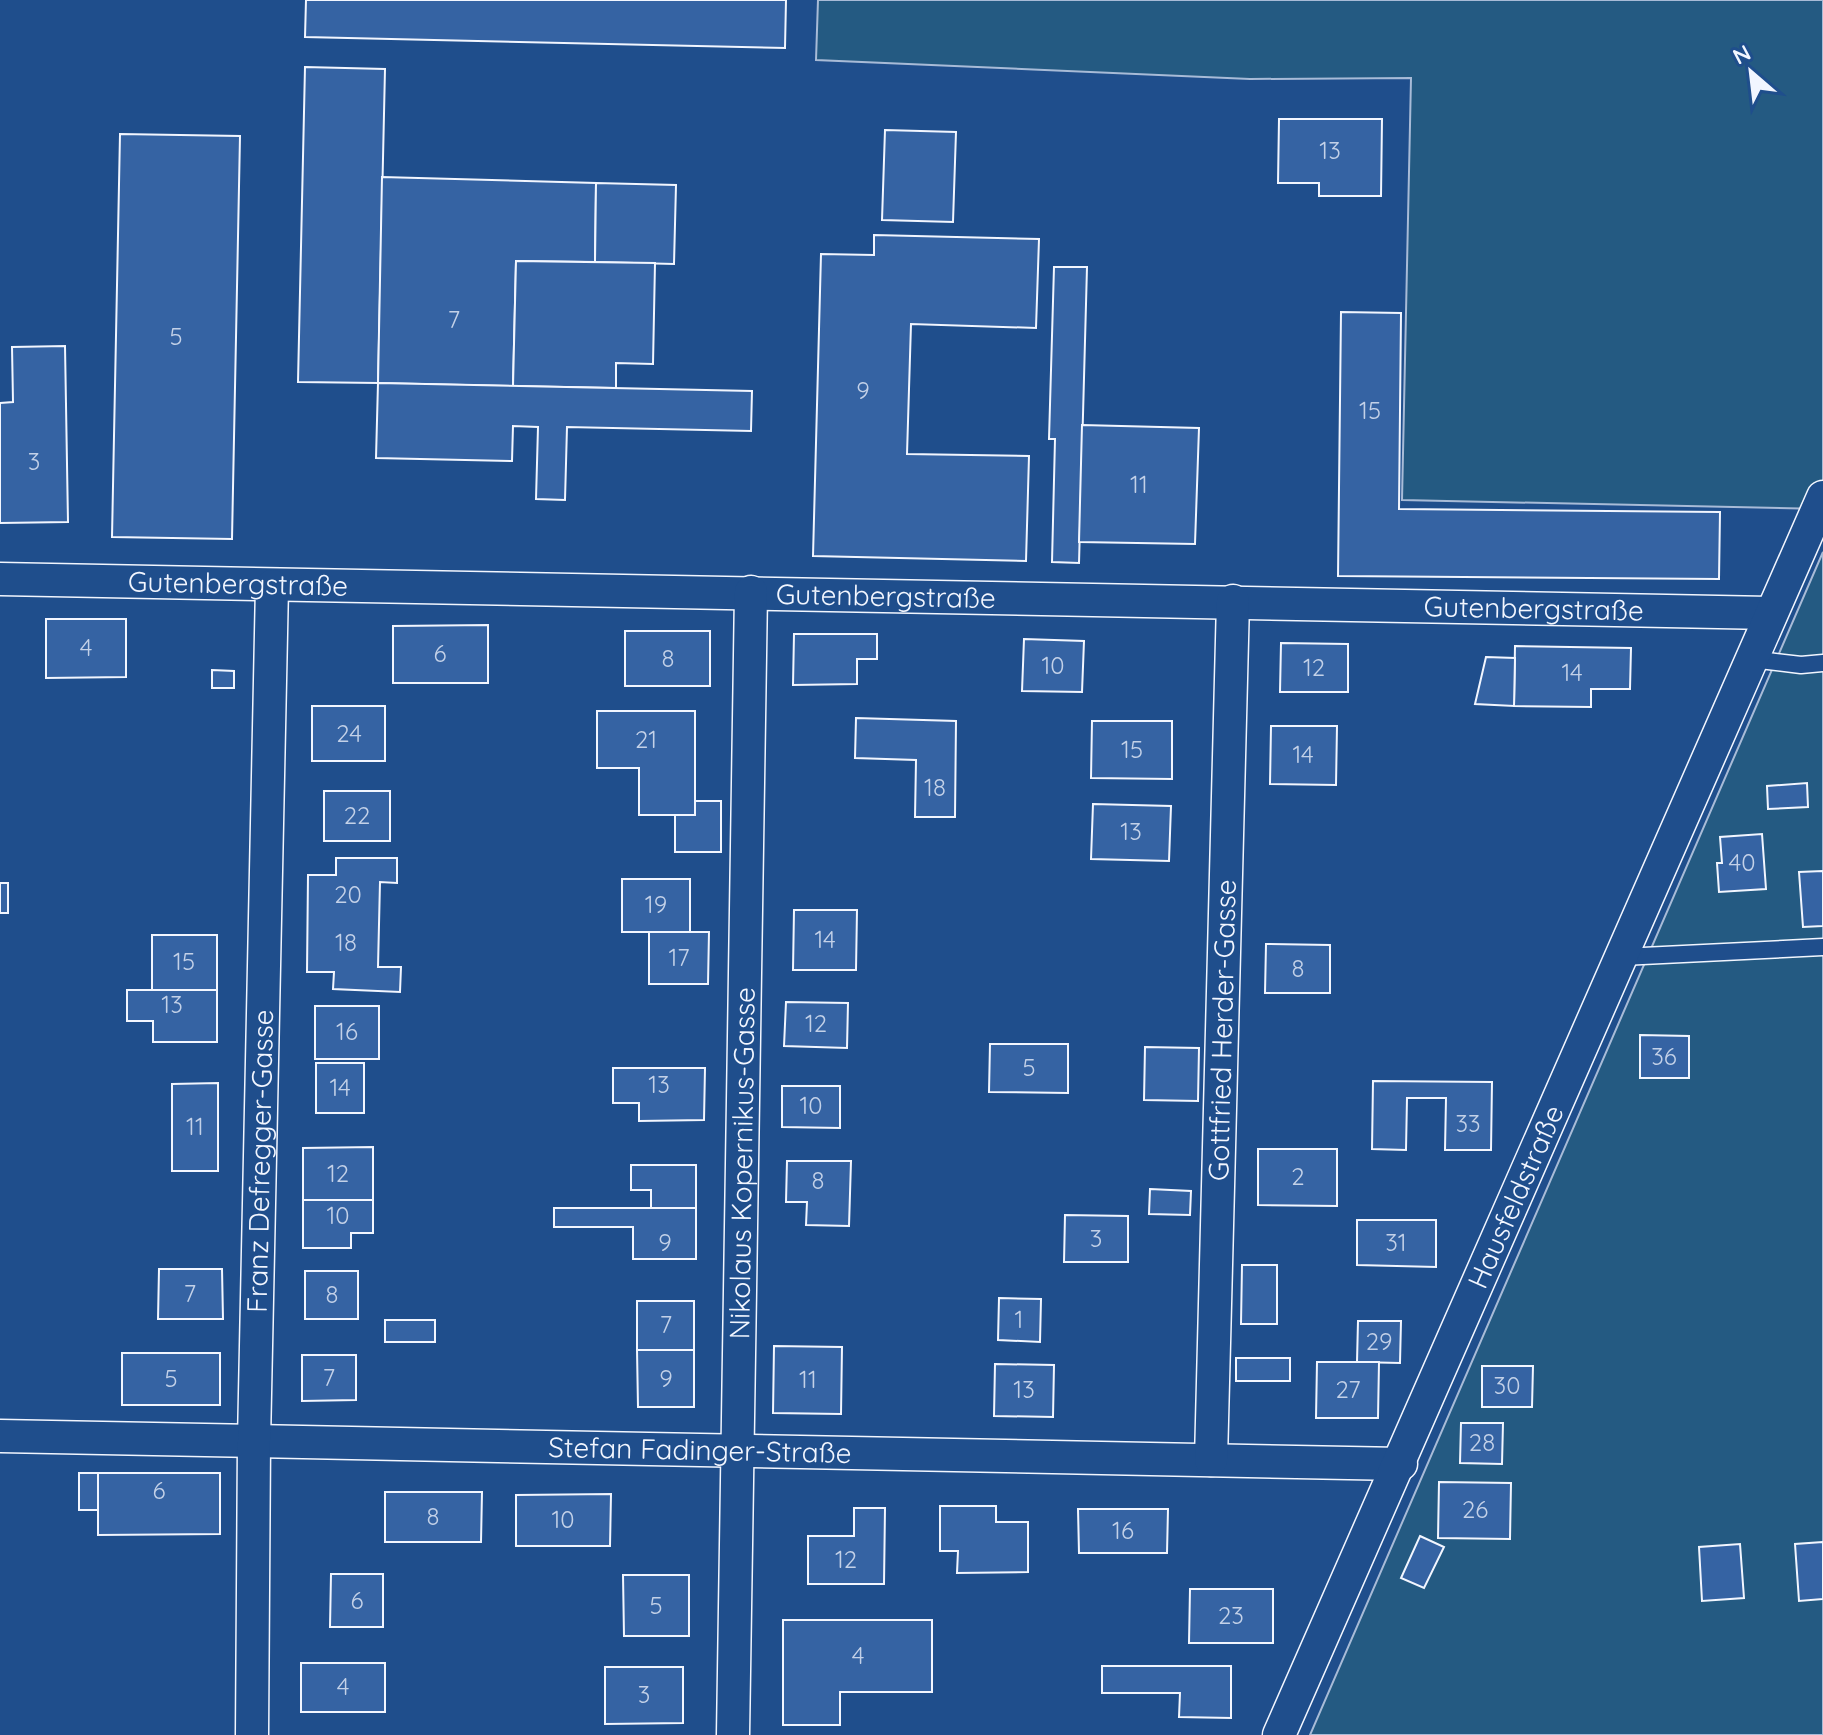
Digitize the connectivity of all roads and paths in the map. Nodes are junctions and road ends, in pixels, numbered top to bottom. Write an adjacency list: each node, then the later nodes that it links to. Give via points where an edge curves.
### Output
1 (1823, 497): 6 (street, Hausfeldstraße)
2 (0, 579): 3 (street, Gutenbergstraße)
3 (272, 586): 4 (street, Gutenbergstraße); 12 (street, Franz Defregger-Gasse)
4 (751, 592): 5 (street, Gutenbergstraße); 13 (street, Nikolaus Kopernikus-Gasse)
5 (1233, 601): 6 (street, Gutenbergstraße); 14 (street, Gottfried Herder-Gasse)
6 (1770, 613): 7 (street, Hausfeldstraße)
7 (1751, 659): 8 (lane); 10 (street, Hausfeldstraße)
8 (1823, 663)
9 (1823, 947): 10 (lane)
10 (1622, 957): 15 (street, Hausfeldstraße)
11 (0, 1436): 12 (street, Stefan Fadinger-Straße)
12 (254, 1441): 13 (street, Stefan Fadinger-Straße); 16 (street, Franz Defregger-Gasse)
13 (735, 1450): 14 (street, Stefan Fadinger-Straße); 17 (street, Nikolaus Kopernikus-Gasse)
14 (1211, 1460): 15 (street, Stefan Fadinger-Straße)
15 (1401, 1464): 18 (street, Hausfeldstraße)
16 (252, 1735)
17 (733, 1735)
18 (1279, 1735)

